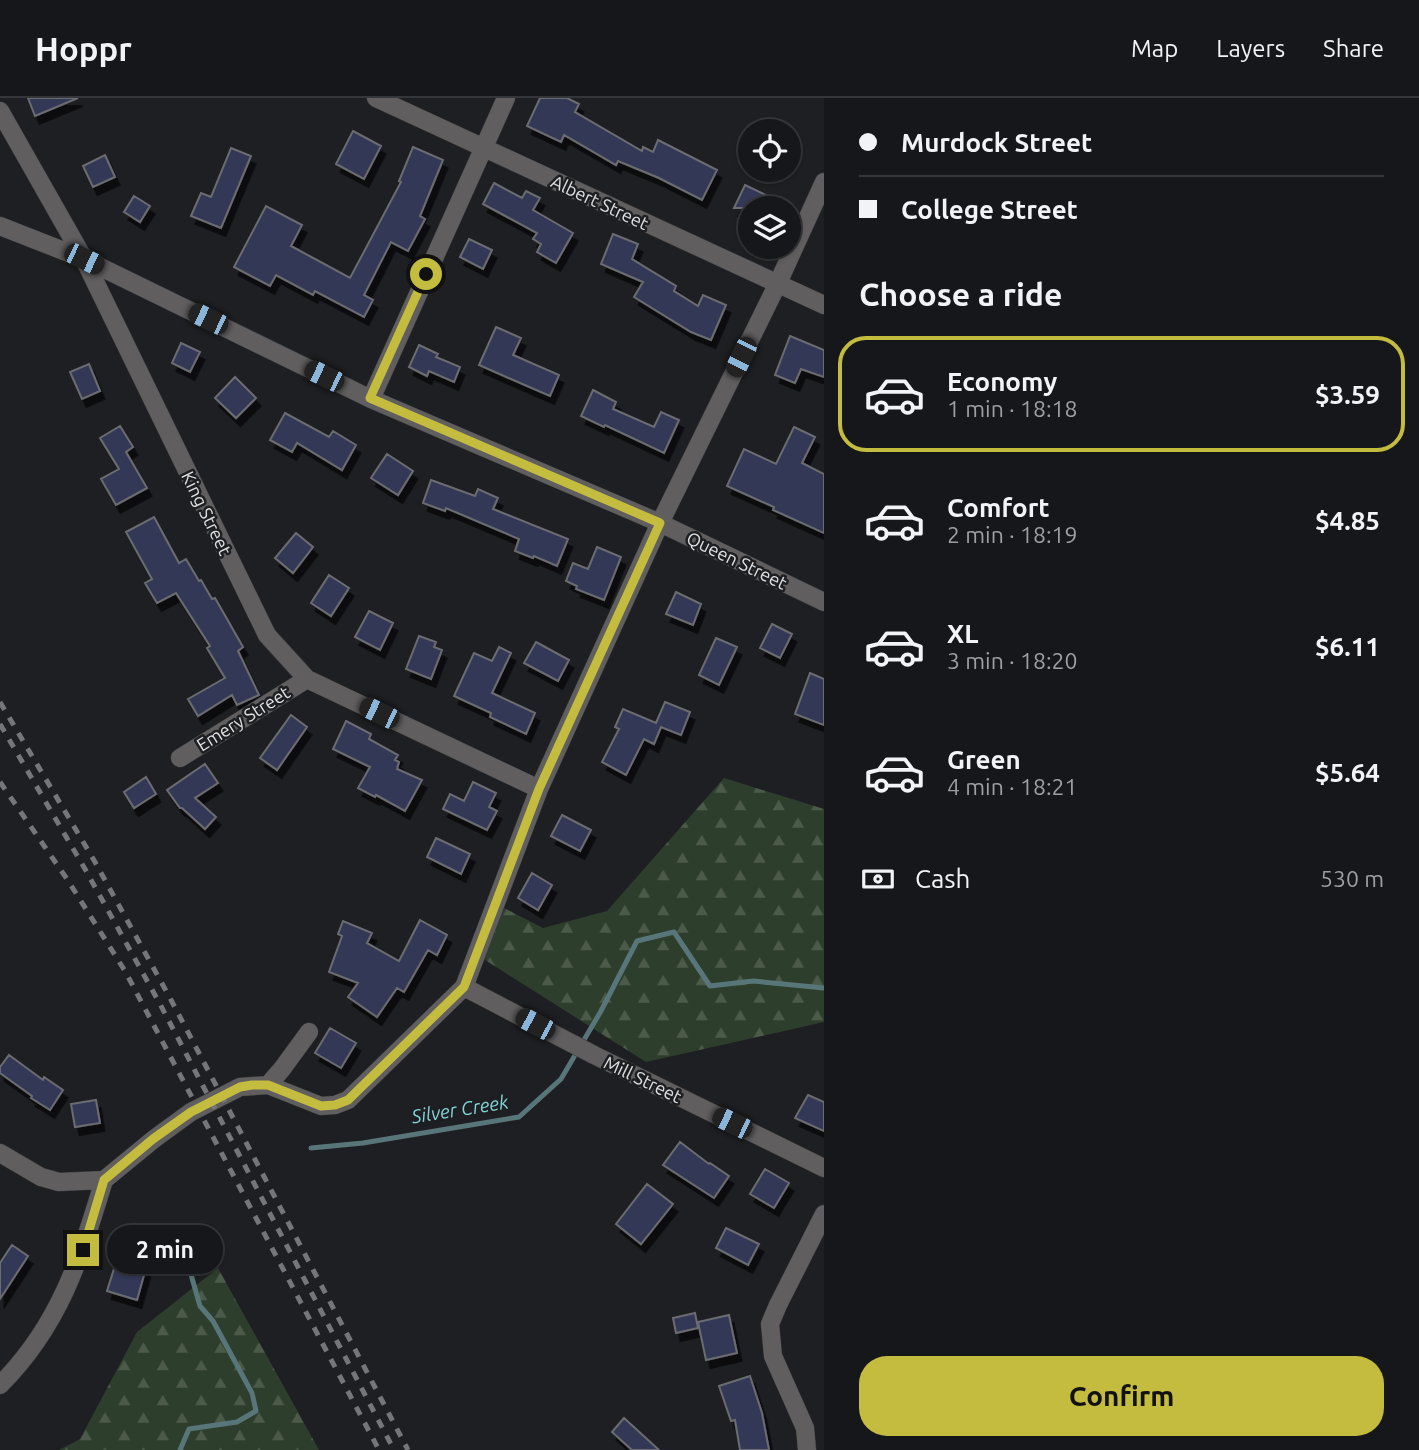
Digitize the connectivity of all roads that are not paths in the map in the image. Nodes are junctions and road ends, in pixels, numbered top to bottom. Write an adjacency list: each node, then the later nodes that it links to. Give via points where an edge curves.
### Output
1 (376, 98): 4 (street, Albert Street)
2 (506, 98): 4 (street)
3 (0, 111): 7 (street, King Street)
4 (483, 148): 8 (street, Albert Street); 10 (street)
5 (824, 183): 8 (street)
6 (0, 226): 7 (street, Queen Street)
7 (84, 259): 10 (street, Queen Street); 13 (street, King Street, via 267,635)
8 (778, 283): 9 (street, Albert Street); 11 (street)
9 (824, 305)
10 (370, 398): 11 (street, Queen Street)
11 (660, 523): 12 (street, Queen Street); 15 (street)
12 (824, 602)
13 (307, 679): 14 (street, Emery Street); 15 (street, King Street)
14 (180, 758)
15 (539, 789): 16 (street)
16 (464, 987): 18 (street, via 348,1100 321,1106); 20 (street, Mill Street)
17 (309, 1032): 18 (street)
18 (268, 1085): 21 (street, via 240,1087 191,1112)
19 (0, 1153): 21 (street, via 59,1182)
20 (824, 1168)
21 (104, 1180): 23 (street, via 62,1300 35,1345)
22 (824, 1214): 24 (street, via 770,1324 773,1356 805,1428)
23 (0, 1385)
24 (807, 1450)

